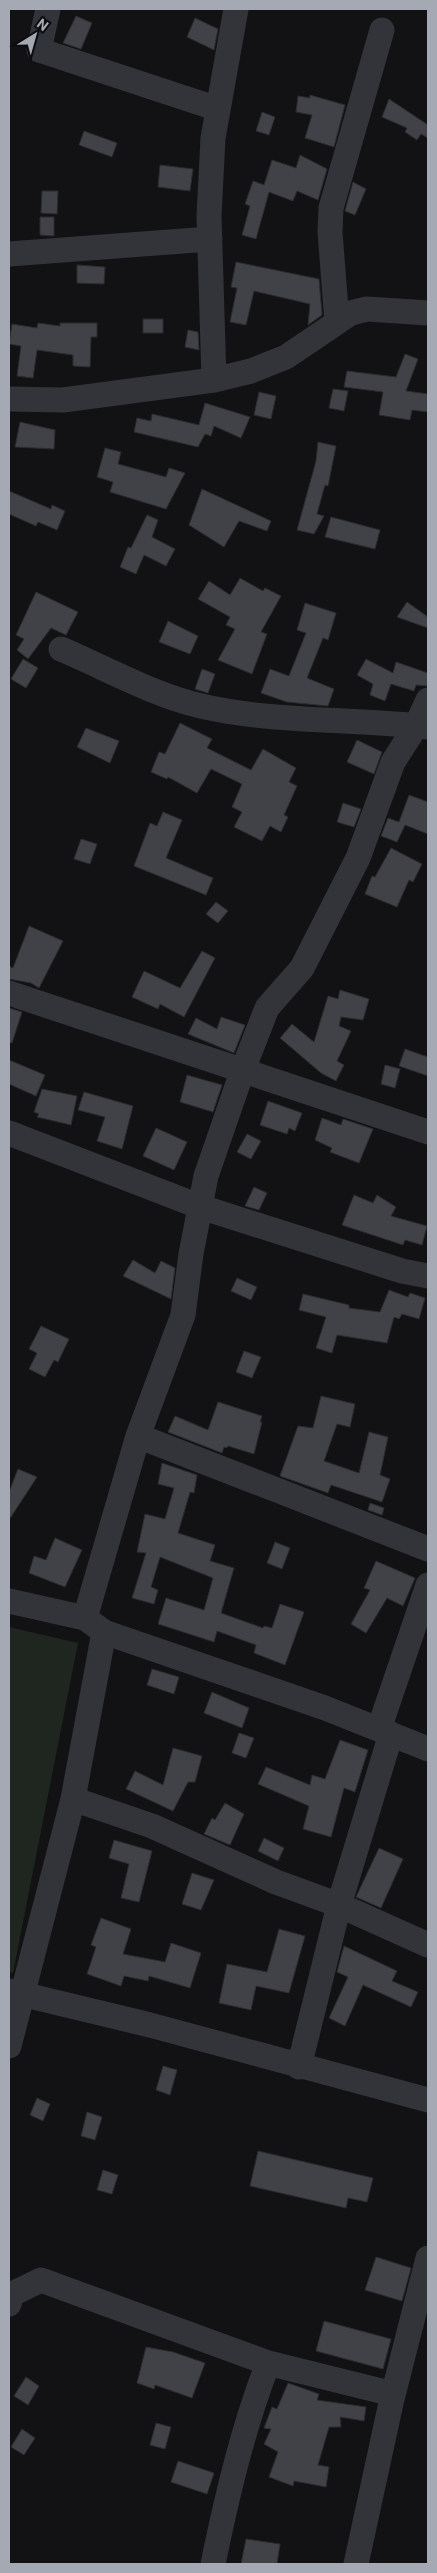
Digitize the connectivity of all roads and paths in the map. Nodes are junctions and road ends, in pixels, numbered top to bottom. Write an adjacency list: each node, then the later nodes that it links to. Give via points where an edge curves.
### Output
1 (48, 9): 4 (street, via 39,50)
2 (236, 9): 4 (street)
3 (382, 30): 8 (street, via 331,208)
4 (218, 109): 5 (street, via 208,216)
5 (210, 238): 6 (street); 9 (street)
6 (9, 254)
7 (428, 313): 8 (street, via 367,309 351,313)
8 (337, 322): 9 (street, via 286,357 251,371)
9 (214, 380): 10 (street, via 63,400)
10 (9, 399)
11 (61, 649): 13 (street, via 199,706)
12 (428, 700): 13 (street)
13 (422, 727): 15 (street, via 393,762 358,858 302,968 267,1008)
14 (9, 993): 15 (street)
15 (242, 1072): 16 (street); 18 (street, via 206,1176)
16 (428, 1132)
17 (9, 1133): 18 (street)
18 (201, 1207): 19 (street, via 402,1271); 20 (street, via 183,1315)
19 (428, 1276)
20 (138, 1436): 21 (street); 24 (street)
21 (428, 1549)
22 (428, 1585): 25 (street)
23 (9, 1600): 24 (street)
24 (94, 1624): 25 (street); 27 (street)
25 (385, 1732): 26 (street); 28 (street)
26 (428, 1749)
27 (73, 1799): 28 (street, via 152,1826 276,1882); 30 (street)
28 (338, 1905): 29 (street); 32 (street)
29 (428, 1946)
30 (16, 1993): 31 (street); 32 (street)
31 (9, 2046)
32 (300, 2066): 33 (street)
33 (428, 2100)
34 (428, 2258): 37 (street)
35 (9, 2304): 36 (street, via 12,2294 41,2280)
36 (268, 2363): 37 (street); 38 (street, via 250,2409)
37 (393, 2394): 39 (street)
38 (213, 2564)
39 (356, 2564)

